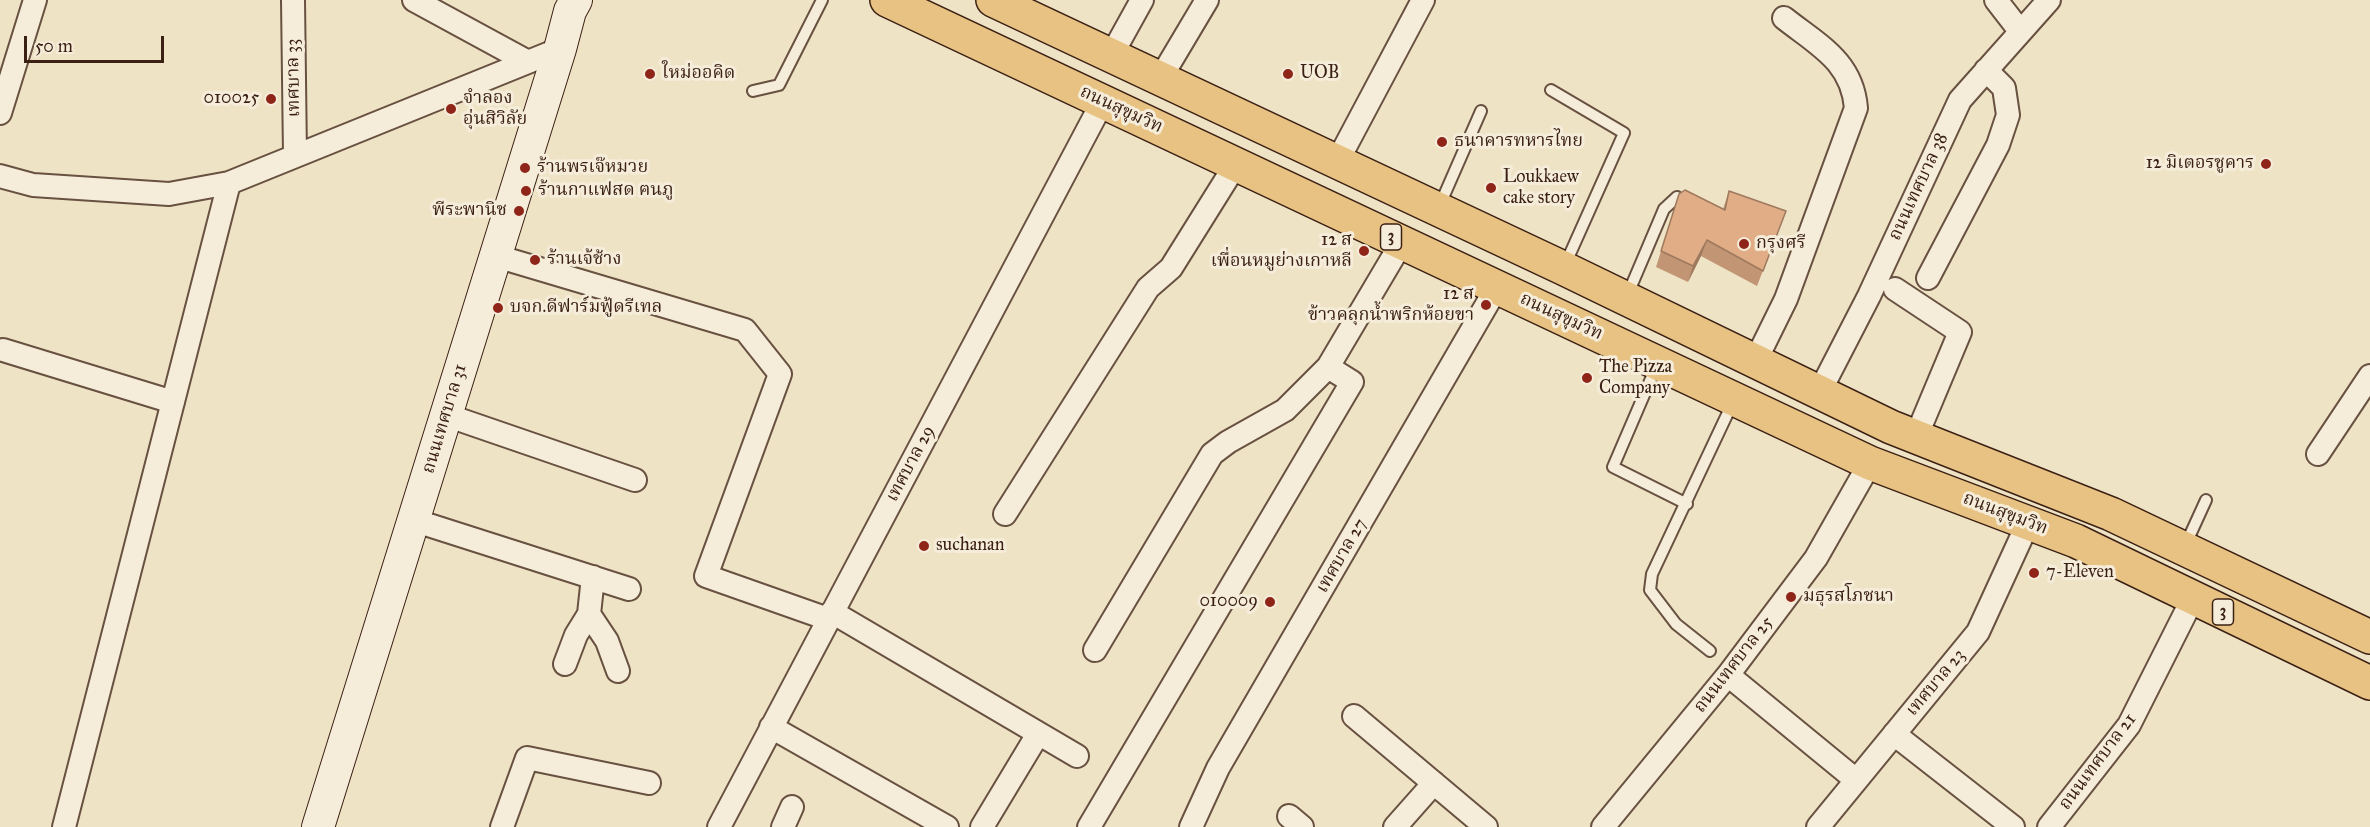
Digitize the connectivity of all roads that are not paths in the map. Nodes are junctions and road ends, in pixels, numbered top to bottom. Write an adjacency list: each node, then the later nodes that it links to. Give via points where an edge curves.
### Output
1 (35, 0): 25 (street)
2 (293, 0): 26 (street, เทศบาล 33)
3 (822, 0): 22 (lane, via 779,85)
4 (887, 0): 23 (highway, ถนนสุขุมวิท / 3)
5 (993, 0): 13 (highway, 3)
6 (1142, 0): 17 (street)
7 (1207, 0): 20 (street)
8 (1423, 0): 27 (street)
9 (1996, 0): 15 (street)
10 (2049, 0): 15 (street, ถนนเทศบาล 38)
11 (423, 2): 18 (street)
12 (571, 4): 16 (main road, ถนนเทศบาล 31)
13 (1026, 7): 17 (highway, 3)
14 (1784, 18): 41 (street, via 1841,63 1854,87 1856,108 1786,299)
15 (2020, 32): 19 (street, ถนนเทศบาล 38)
16 (560, 49): 18 (street); 34 (main road, ถนนเทศบาล 31)
17 (1112, 56): 20 (highway, 3)
18 (528, 62): 26 (street)
19 (1986, 70): 36 (street, via 2004,88 2008,115 1998,145); 45 (street, ถนนเทศบาล 38, via 1959,100 1869,296)
20 (1160, 79): 27 (highway, 3)
21 (1551, 90): 35 (lane, via 1624,133)
22 (753, 91)
23 (1103, 101): 28 (highway, ถนนสุขุมวิท / 3); 63 (street, เทศบาล 29)
24 (1481, 111): 32 (lane)
25 (0, 113)
26 (296, 156): 30 (street)
27 (1337, 162): 32 (highway, 3)
28 (1236, 164): 33 (highway, ถนนสุขุมวิท / 3); 55 (street, via 1171,268 1148,288)
29 (0, 176): 30 (street, via 33,185 169,194)
30 (229, 183): 47 (street)
31 (1677, 197): 39 (lane, via 1664,209)
32 (1437, 210): 35 (highway, 3)
33 (1402, 243): 37 (highway, ถนนสุขุมวิท / 3); 43 (street)
34 (496, 255): 48 (main road, ถนนเทศบาล 31); 63 (street, via 745,330 780,374 706,576)
35 (1563, 268): 39 (highway, 3)
36 (1928, 278)
37 (1497, 287): 42 (highway, ถนนสุขุมวิท / 3); 86 (street, เทศบาล 27, via 1218,768)
38 (1895, 289): 49 (street, via 1960,332)
39 (1625, 299): 41 (highway, 3)
40 (3, 350): 47 (street)
41 (1755, 362): 45 (highway, 3)
42 (1658, 363): 46 (highway, ถนนสุขุมวิท / 3); 54 (lane, via 1613,467)
43 (1328, 367): 65 (street, via 1285,410 1212,454); 85 (street, via 1352,382)
44 (2370, 375): 50 (street)
45 (1819, 393): 49 (highway, 3)
46 (1735, 399): 51 (highway, ถนนสุขุมวิท / 3); 54 (lane)
47 (173, 402): 79 (street)
48 (446, 415): 52 (street); 56 (main road, ถนนเทศบาล 31)
49 (1903, 432): 51 (highway); 58 (highway, 3, via 2111,514)
50 (2318, 454)
51 (1870, 463): 57 (highway, ถนนสุขุมวิท / 3); 69 (street, ถนนเทศบาล 25, via 1816,558)
52 (635, 480)
53 (2206, 500): 58 (lane)
54 (1687, 504): 66 (lane, via 1652,574 1650,591 1676,624)
55 (1005, 514)
56 (413, 520): 59 (street); 80 (main road, ถนนเทศบาล 31)
57 (2028, 523): 61 (highway, ถนนสุขุมวิท / 3, via 2076,541); 74 (street, เทศบาล 23, via 1978,632)
58 (2183, 549): 64 (highway, 3)
59 (593, 578): 60 (street); 62 (street)
60 (628, 589)
61 (2193, 598): 70 (highway, ถนนสุขุมวิท / 3); 92 (street, ถนนเทศบาล 21, via 2129,725)
62 (589, 614): 67 (street); 68 (street, via 607,641)
63 (830, 616): 72 (street, เทศบาล 29); 73 (street)
64 (2370, 637)
65 (1095, 650)
66 (1710, 651)
67 (565, 664)
68 (618, 671)
69 (1728, 675): 76 (street); 89 (street, ถนนเทศบาล 25)
70 (2370, 683)
71 (1354, 716): 78 (street)
72 (771, 728): 82 (street, เทศบาล 29); 83 (street)
73 (1038, 734): 75 (street); 84 (street)
74 (1894, 734): 76 (street, เทศบาล 23); 91 (street)
75 (1077, 756)
76 (1856, 780): 90 (street, เทศบาล 23)
77 (650, 783): 81 (street, via 527,758)
78 (1434, 783): 87 (street); 88 (street)
79 (64, 827)
80 (318, 827)
81 (502, 827)
82 (719, 827)
83 (947, 827)
84 (982, 827)
85 (1089, 827)
86 (1191, 827)
87 (1395, 827)
88 (1486, 827)
89 (1602, 827)
90 (1818, 827)
91 (2013, 827)
92 (2049, 827)

